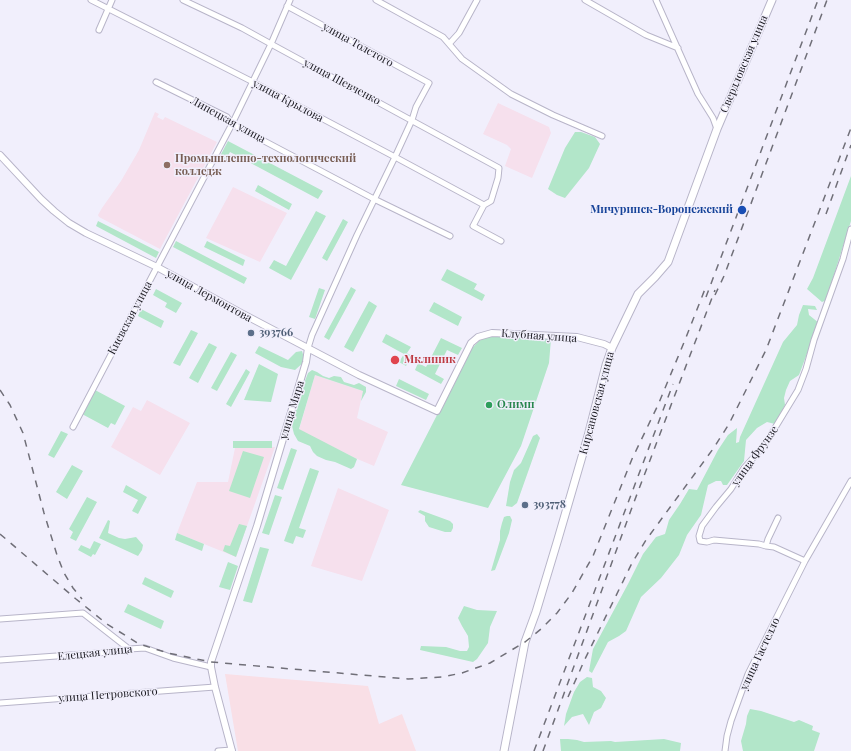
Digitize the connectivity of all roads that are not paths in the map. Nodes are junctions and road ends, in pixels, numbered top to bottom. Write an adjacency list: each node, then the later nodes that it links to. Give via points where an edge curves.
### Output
1 (92, 0): 11 (street, улица Крылова)
2 (112, 0): 11 (street)
3 (183, 0): 13 (street, улица Шевченко)
4 (290, 0): 10 (street, Киевская улица)
5 (376, 0): 14 (street, via 443,37)
6 (477, 0): 14 (street, via 459,33)
7 (585, 0): 15 (street, via 646,35)
8 (656, 0): 15 (street)
9 (772, 0): 21 (main road, Свердловская улица)
10 (287, 6): 13 (street, Киевская улица); 18 (street, улица Толстого)
11 (108, 9): 12 (street); 17 (street, улица Крылова)
12 (99, 30)
13 (271, 44): 17 (street, Киевская улица); 19 (street, улица Шевченко)
14 (449, 44): 22 (street, via 462,59 510,94)
15 (678, 48): 21 (street)
16 (156, 82): 20 (street, Липецкая улица, via 227,117)
17 (253, 82): 20 (street, Киевская улица); 24 (street, улица Крылова)
18 (429, 83): 19 (street, улица Мира)
19 (412, 120): 24 (street, улица Мира); 26 (street, улица Шевченко, via 499,168 491,201)
20 (232, 124): 25 (street, Липецкая улица); 30 (street, Киевская улица)
21 (717, 129): 32 (main road, Кирсановская улица, via 668,262 638,294)
22 (602, 136)
23 (0, 155): 30 (street, улица Лермонтова, via 41,199 69,223)
24 (395, 157): 25 (street, улица Мира); 26 (street, улица Крылова)
25 (374, 199): 28 (street, Липецкая улица); 31 (street, улица Мира)
26 (484, 205): 29 (street, via 473,226)
27 (851, 229): 37 (street, улица Фрунзе, via 798,390 764,446 744,468 702,526 699,536 700,541 714,540)
28 (450, 236)
29 (501, 241)
30 (157, 267): 31 (street, улица Лермонтова); 34 (street, Киевская улица)
31 (308, 348): 33 (street, улица Лермонтова); 42 (street, улица Мира, via 269,488)
32 (612, 348): 33 (street, Клубная улица, via 577,337 492,333 478,337 471,342); 47 (main road, Кирсановская улица, via 558,539 525,642)
33 (437, 411)
34 (73, 427)
35 (851, 481): 38 (street, улица Гастелло)
36 (778, 518): 37 (street)
37 (766, 546): 38 (street)
38 (805, 561): 48 (street, улица Гастелло, via 748,674 731,721)
39 (0, 619): 40 (street, via 83,613)
40 (129, 648): 41 (street, Елецкая улица, via 99,653); 42 (street, Елецкая улица, via 145,648)
41 (0, 660)
42 (211, 667): 43 (street, улица Мира)
43 (215, 687): 44 (street, улица Петровского); 45 (street, улица Мира)
44 (0, 703)
45 (232, 750): 46 (street)
46 (218, 751)
47 (504, 751)
48 (725, 751)

